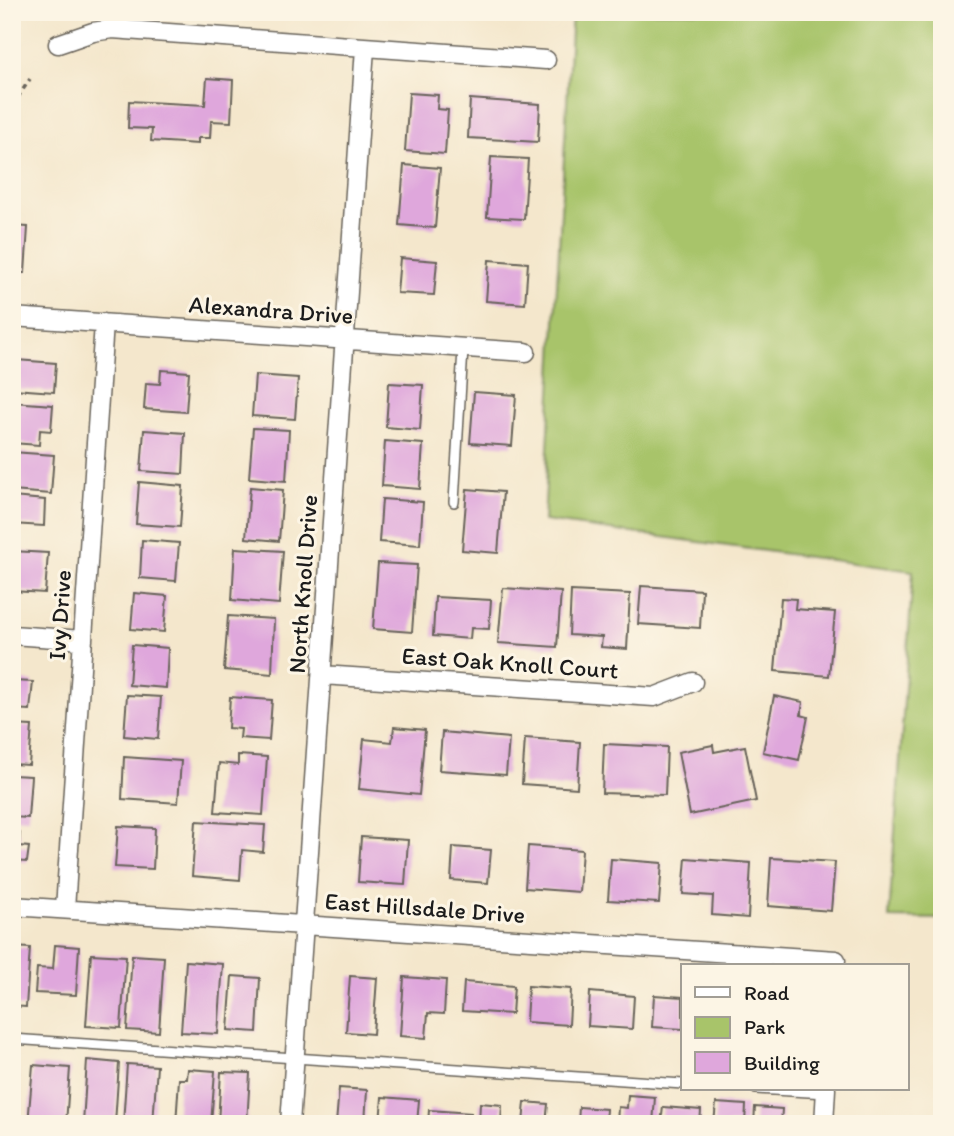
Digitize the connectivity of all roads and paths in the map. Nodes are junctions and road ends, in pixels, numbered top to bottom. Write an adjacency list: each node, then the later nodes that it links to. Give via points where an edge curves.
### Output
1 (58, 44): 2 (street, via 112,29)
2 (365, 48): 3 (street); 8 (street, North Knoll Drive)
3 (546, 60)
4 (30, 79): 5 (path)
5 (12, 107)
6 (12, 317): 7 (street, Alexandra Drive)
7 (104, 323): 8 (street, Alexandra Drive); 13 (street, Ivy Drive)
8 (344, 340): 9 (street, Alexandra Drive); 14 (street, North Knoll Drive)
9 (463, 349): 10 (street, Alexandra Drive); 11 (lane)
10 (526, 352)
11 (454, 502)
12 (12, 635): 13 (street)
13 (83, 640): 17 (street, Ivy Drive)
14 (321, 675): 15 (street, East Oak Knoll Court, via 654,698); 18 (street, North Knoll Drive)
15 (693, 682)
16 (12, 906): 17 (street, East Hillsdale Drive)
17 (65, 909): 18 (street, East Hillsdale Drive)
18 (302, 925): 19 (street, East Hillsdale Drive); 21 (street, North Knoll Drive)
19 (835, 963)
20 (12, 1039): 21 (lane)
21 (294, 1058): 22 (lane); 25 (street, North Knoll Drive)
22 (681, 1084)
23 (791, 1090): 24 (lane)
24 (826, 1091): 26 (street)
25 (290, 1124)
26 (824, 1124)

